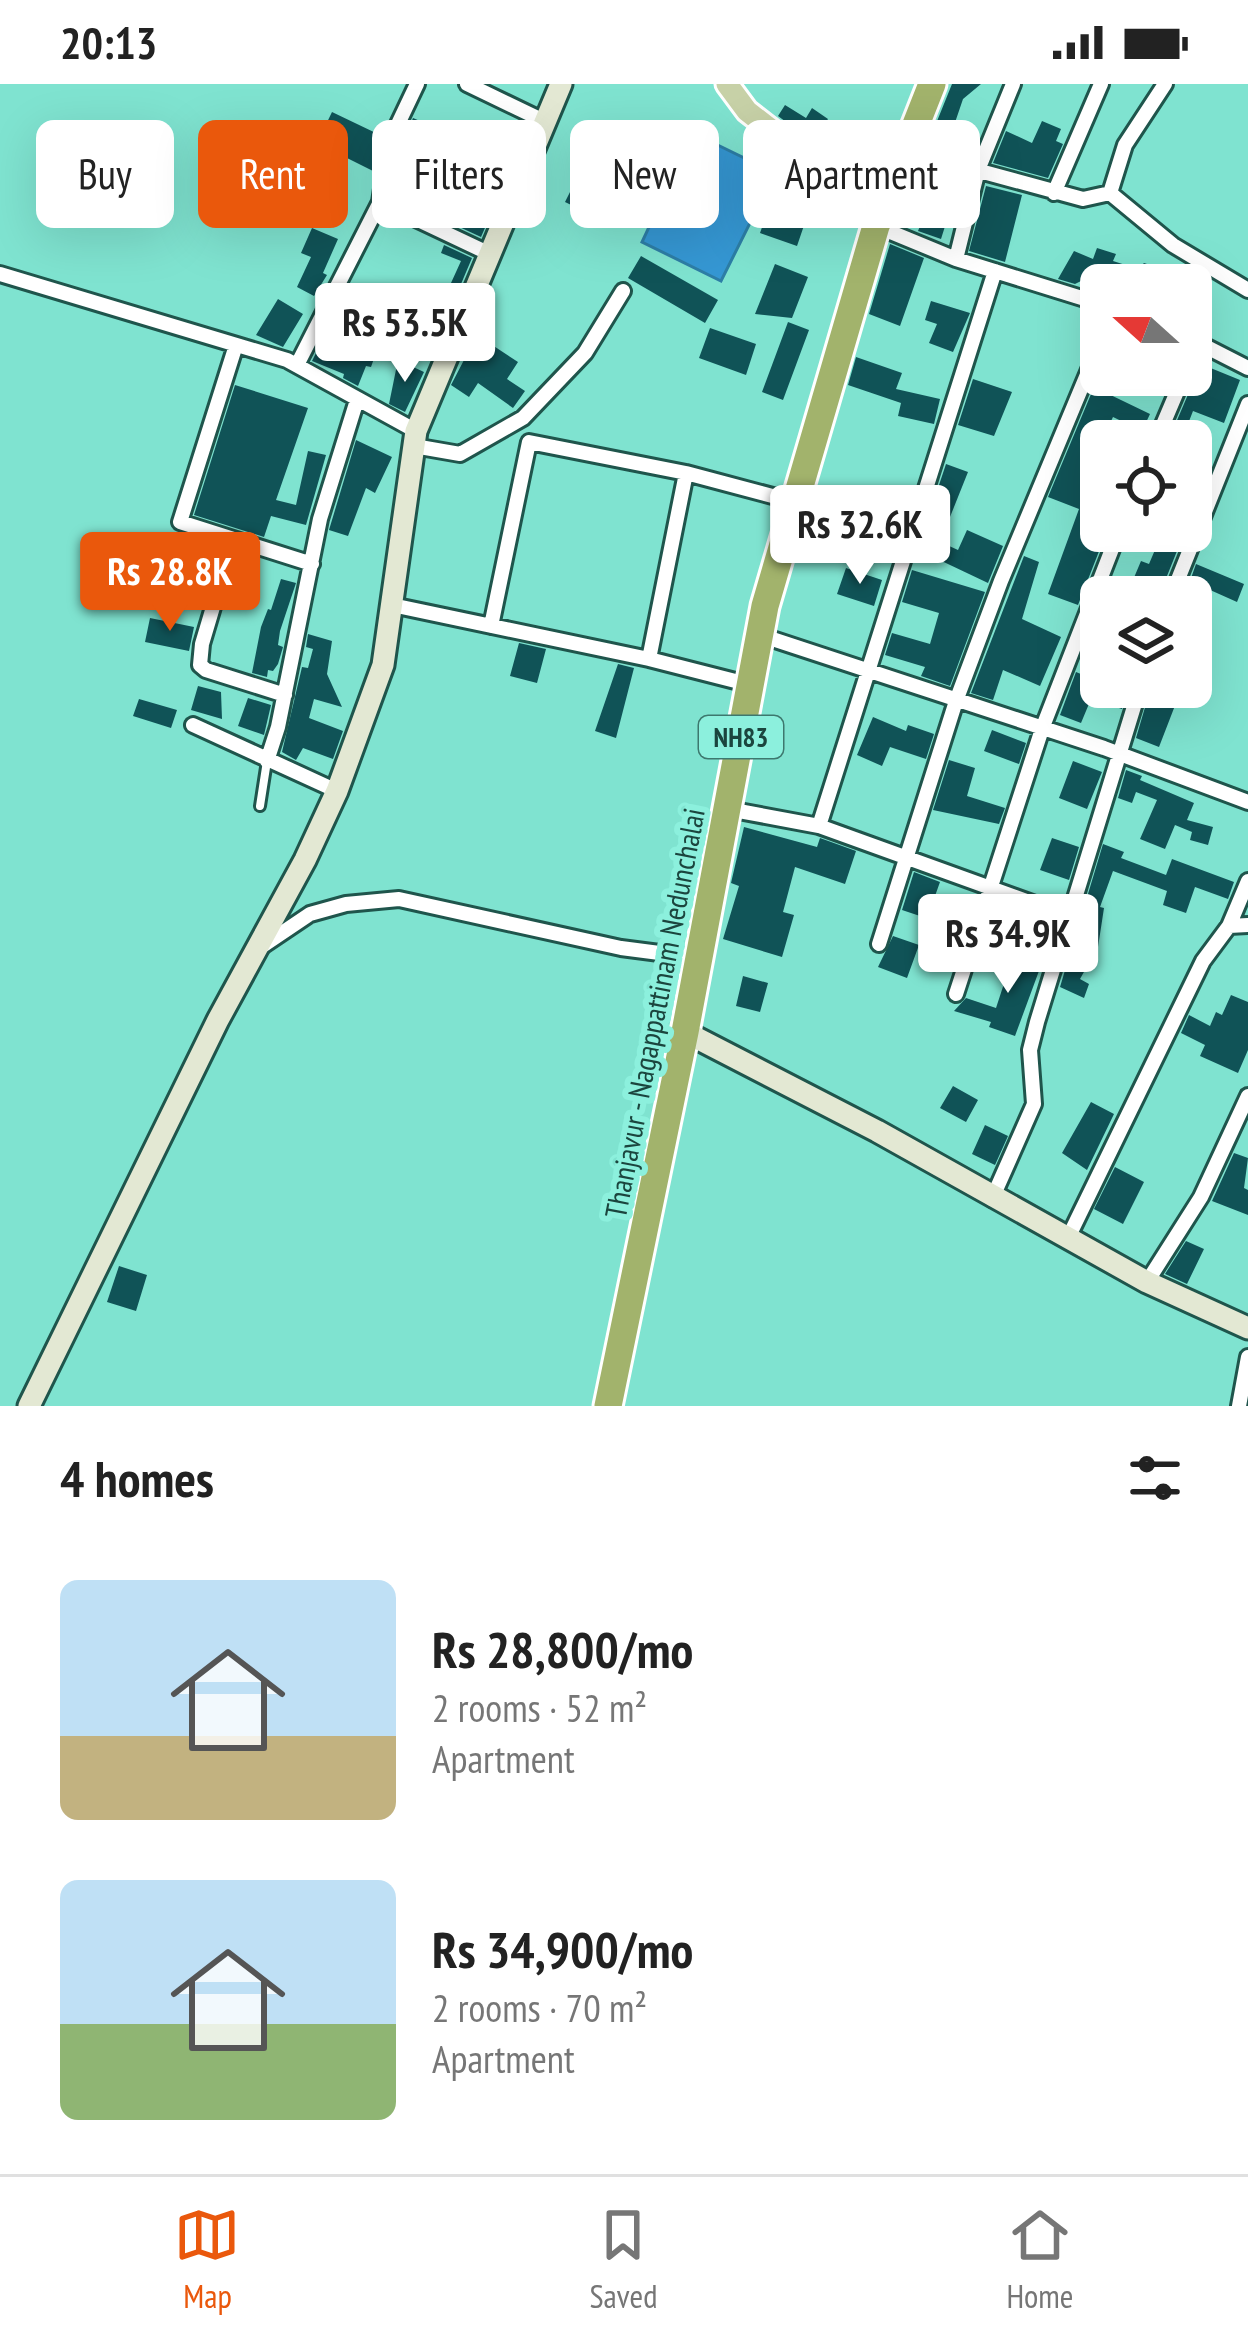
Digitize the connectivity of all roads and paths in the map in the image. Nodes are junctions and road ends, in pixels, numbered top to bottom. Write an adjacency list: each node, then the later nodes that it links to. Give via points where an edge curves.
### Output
1 (418, 84): 9 (street)
2 (467, 84): 10 (street)
3 (561, 84): 11 (street)
4 (728, 84): 12 (main road)
5 (932, 84): 13 (highway, Thanjavur - Nagappattinam Nedunchalai / NH83)
6 (1013, 84): 14 (street)
7 (1101, 84): 16 (street)
8 (1165, 84): 17 (street, via 1125,145)
9 (400, 120)
10 (542, 120)
11 (544, 120)
12 (757, 120)
13 (916, 120)
14 (980, 165)
15 (980, 171): 16 (street)
16 (1054, 193): 17 (street)
17 (1110, 193): 28 (street, via 1173,245)
18 (372, 218): 33 (street)
19 (434, 228): 24 (street)
20 (499, 228): 24 (street)
21 (875, 228): 40 (highway, Thanjavur - Nagappattinam Nedunchalai / NH83)
22 (881, 228): 25 (street)
23 (964, 228): 25 (street)
24 (488, 254): 38 (street)
25 (956, 259): 26 (street)
26 (994, 271): 30 (street); 49 (street)
27 (0, 274): 31 (street)
28 (1248, 290)
29 (622, 291): 38 (street, via 585,353 523,418 460,454)
30 (1080, 298)
31 (236, 345): 33 (street); 41 (street, via 180,522)
32 (1212, 350): 34 (street)
33 (296, 365): 36 (street)
34 (1248, 368)
35 (1080, 391): 52 (street)
36 (357, 400): 38 (street); 43 (street)
37 (1248, 404): 44 (street)
38 (415, 438): 45 (street)
39 (686, 473): 40 (street); 46 (street, via 529,442); 48 (street)
40 (795, 502): 47 (highway, Thanjavur - Nagappattinam Nedunchalai / NH83)
41 (233, 540): 43 (street); 51 (street, via 200,665)
42 (1111, 552): 55 (street)
43 (312, 564): 51 (street)
44 (1180, 576)
45 (392, 605): 46 (street); 58 (street, via 383,665)
46 (491, 626): 48 (street)
47 (760, 635): 49 (street); 50 (highway, Thanjavur - Nagappattinam Nedunchalai / NH83)
48 (649, 659): 50 (street)
49 (865, 671): 52 (street); 62 (street)
50 (751, 686): 61 (highway, Thanjavur - Nagappattinam Nedunchalai / NH83)
51 (285, 695): 57 (street)
52 (956, 701): 55 (street); 63 (street)
53 (1133, 708): 56 (street)
54 (193, 725): 57 (street)
55 (1042, 729): 56 (street); 65 (street)
56 (1117, 753): 59 (street); 66 (street)
57 (267, 761): 58 (street); 60 (lane)
58 (337, 790): 70 (street)
59 (1248, 802)
60 (260, 806)
61 (728, 809): 62 (street); 71 (highway, Thanjavur - Nagappattinam Nedunchalai / NH83)
62 (819, 826): 63 (street)
63 (908, 859): 65 (street); 69 (street)
64 (1248, 881): 67 (street)
65 (991, 887): 66 (street); 72 (street)
66 (1068, 916): 75 (street, via 1030,1050 1034,1104)
67 (1229, 926): 68 (street); 76 (street, via 1203,961)
68 (1248, 926)
69 (878, 944)
70 (257, 950): 71 (street, via 310,914 399,899); 80 (street)
71 (698, 958): 73 (highway, Thanjavur - Nagappattinam Nedunchalai / NH83)
72 (956, 994)
73 (685, 1032): 75 (street); 81 (highway, Thanjavur - Nagappattinam Nedunchalai / NH83)
74 (1248, 1096): 77 (street, via 1201,1197)
75 (992, 1198): 76 (street)
76 (1068, 1238): 77 (street)
77 (1147, 1282): 78 (street)
78 (1248, 1328)
79 (1248, 1357): 82 (street)
80 (29, 1406)
81 (608, 1406)
82 (1239, 1406)

